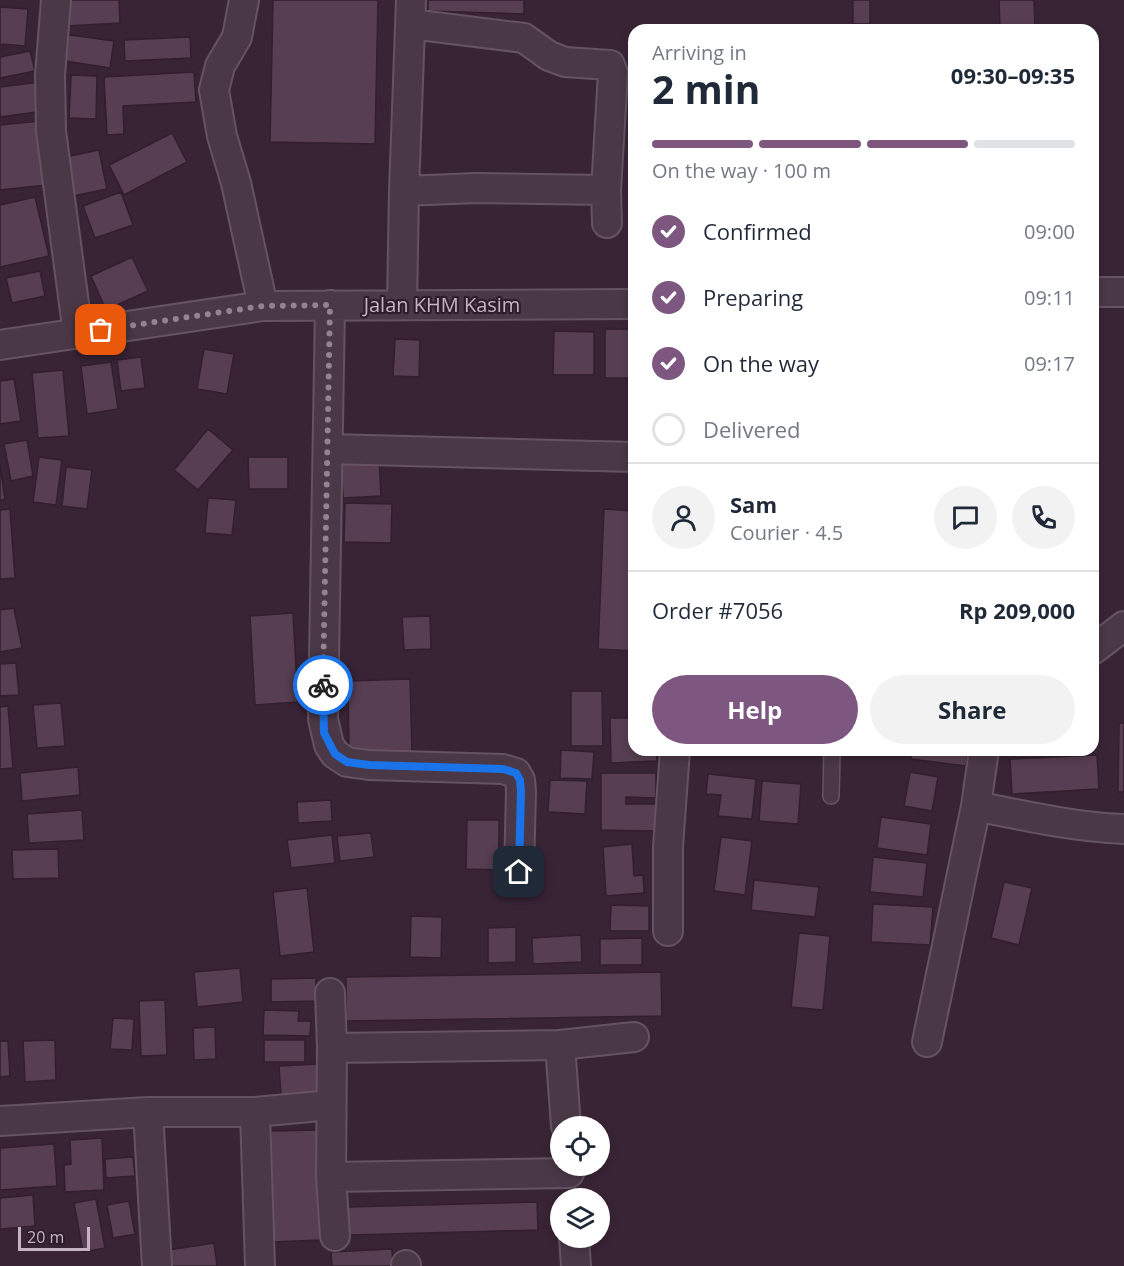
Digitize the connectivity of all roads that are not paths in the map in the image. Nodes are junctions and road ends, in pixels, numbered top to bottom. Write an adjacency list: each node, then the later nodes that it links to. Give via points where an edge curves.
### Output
1 (56, 0): 13 (street, via 50,75 51,131)
2 (243, 0): 12 (street, via 237,37 220,66 214,90)
3 (411, 12): 4 (street, via 524,38 565,62 610,65 613,73); 5 (street)
4 (606, 190): 5 (street); 6 (street)
5 (404, 191): 11 (street)
6 (607, 223)
7 (1124, 291): 8 (street)
8 (1099, 292)
9 (628, 304): 11 (street, Jalan KHM Kasim)
10 (330, 305): 11 (street, Jalan KHM Kasim); 12 (street, Jalan KHM Kasim); 15 (street)
11 (402, 305)
12 (263, 306): 13 (street, Jalan KHM Kasim)
13 (78, 334): 14 (street, Jalan KHM Kasim)
14 (0, 345)
15 (329, 449): 16 (street); 25 (street, via 323,719 329,745 347,762 503,769 516,773 521,791)
16 (628, 457)
17 (1124, 626): 18 (street)
18 (1099, 645)
19 (675, 756): 26 (street)
20 (832, 756): 22 (lane)
21 (983, 756): 23 (street)
22 (831, 796)
23 (976, 806): 24 (street, via 1061,823); 29 (street)
24 (1124, 829)
25 (519, 872)
26 (668, 931)
27 (330, 993): 31 (street)
28 (634, 1037): 30 (street)
29 (927, 1042)
30 (560, 1045): 31 (street); 35 (street)
31 (332, 1048): 32 (street)
32 (331, 1105): 34 (street); 37 (street)
33 (148, 1112): 34 (street); 36 (street); 41 (street)
34 (255, 1112): 42 (street)
35 (565, 1116)
36 (0, 1121)
37 (331, 1177): 38 (street); 39 (street)
38 (570, 1179)
39 (335, 1236)
40 (575, 1248): 43 (street)
41 (157, 1266)
42 (260, 1266)
43 (576, 1266)

